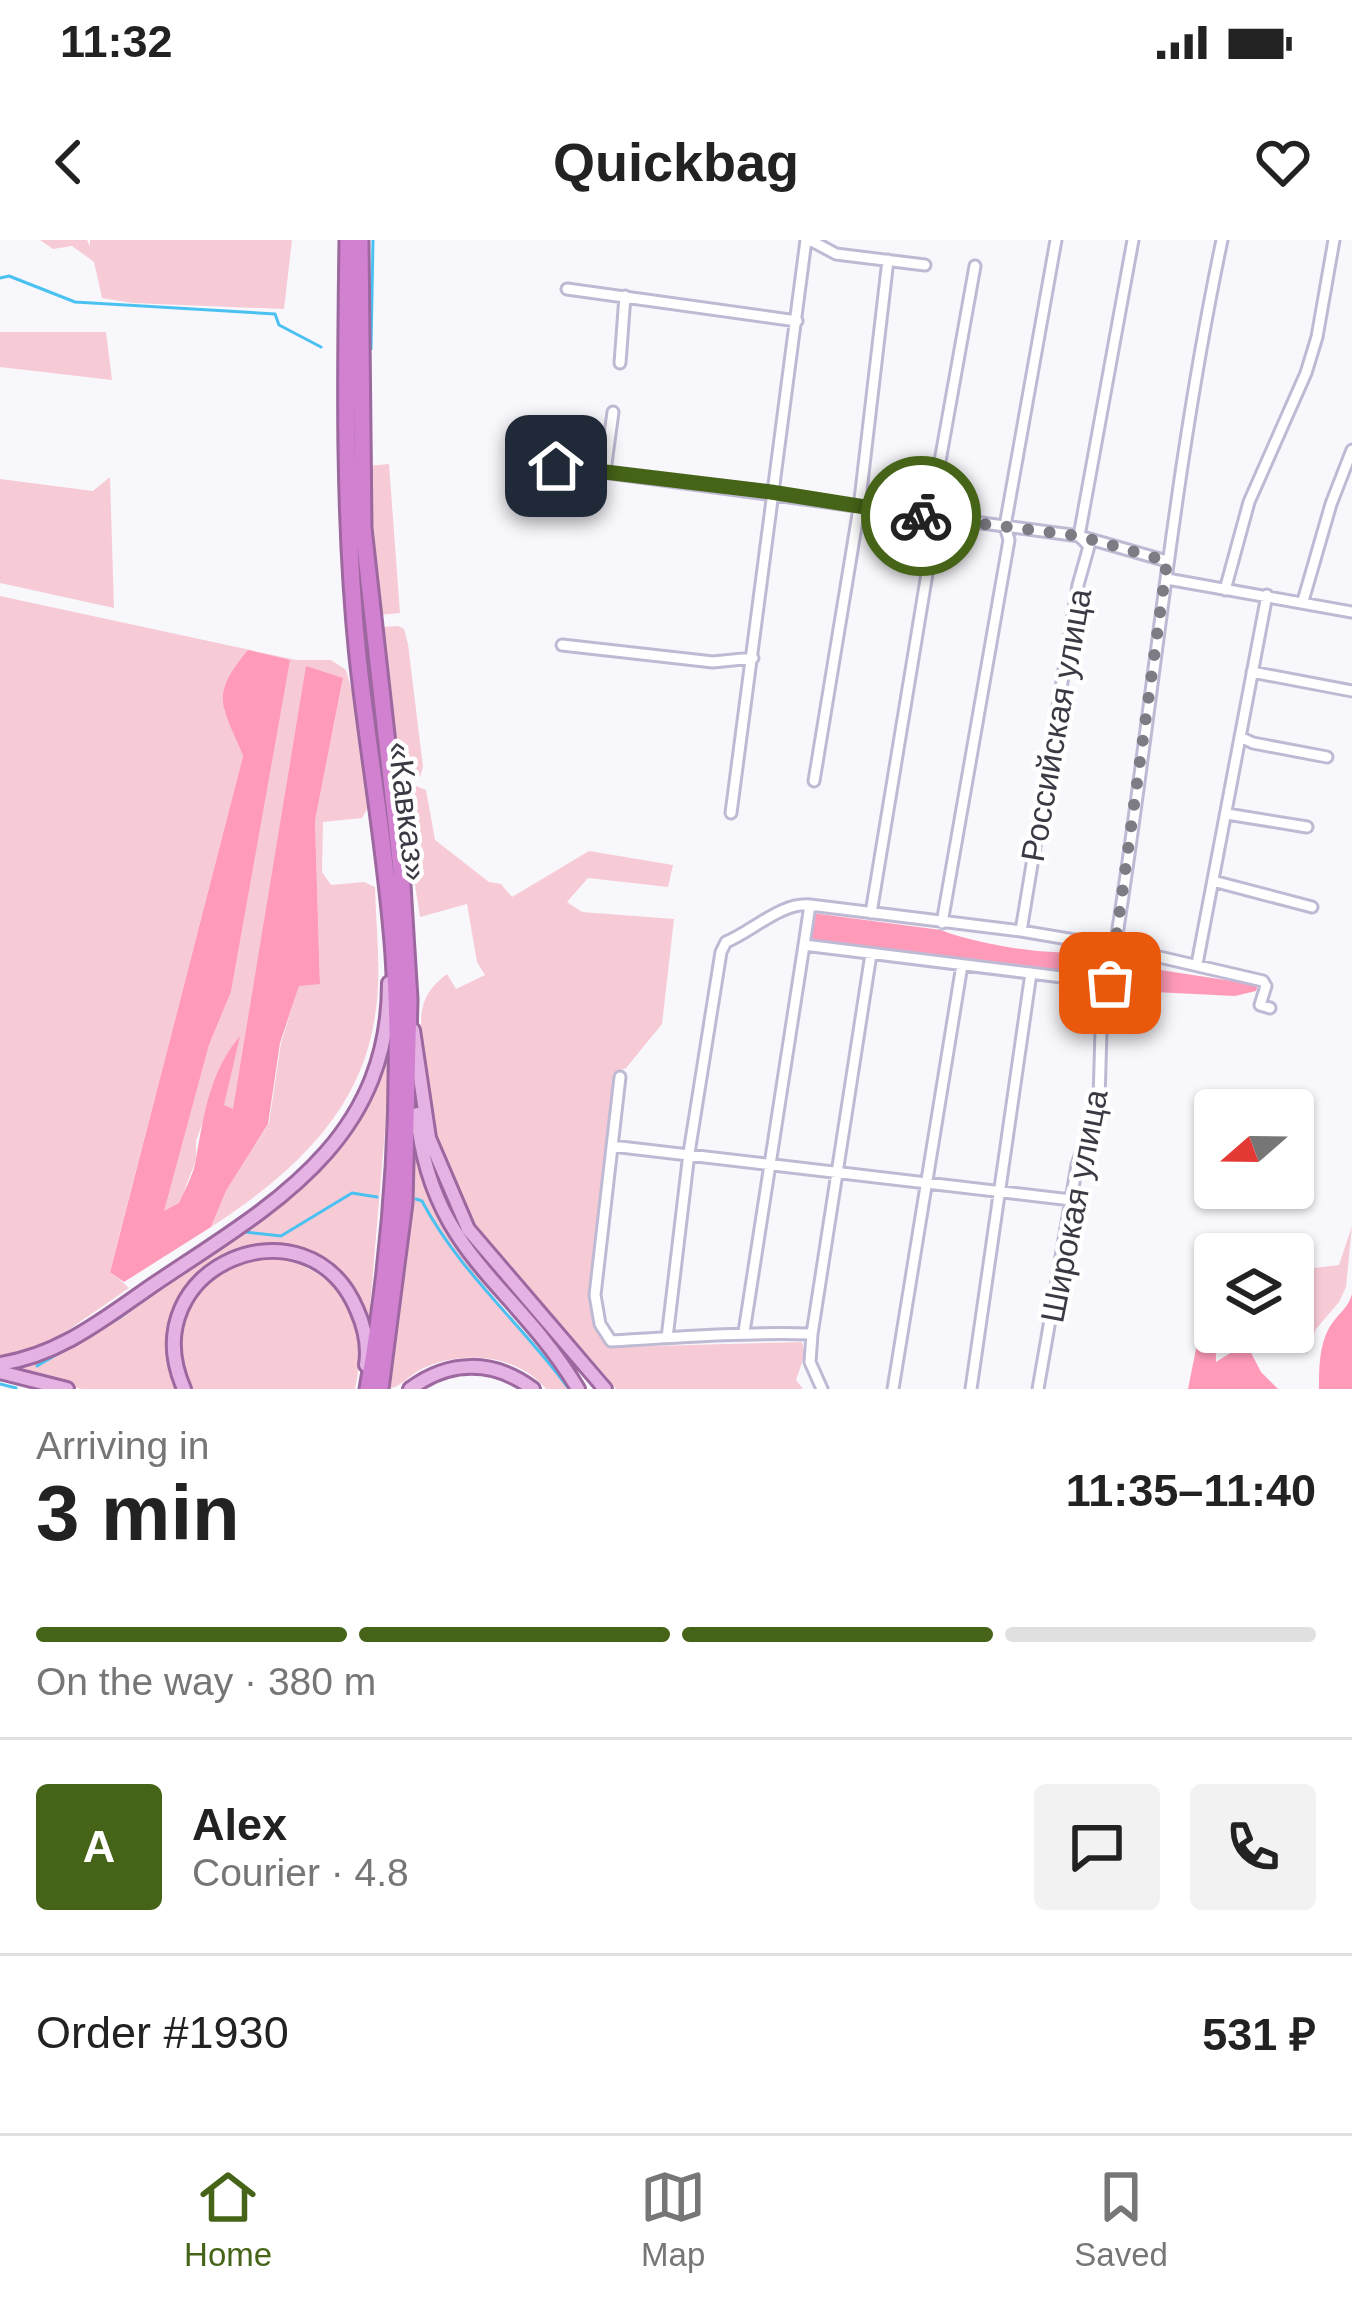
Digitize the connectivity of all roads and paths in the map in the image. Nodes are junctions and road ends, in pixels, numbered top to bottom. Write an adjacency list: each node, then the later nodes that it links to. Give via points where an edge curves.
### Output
1 (348, 240): 25 (highway, «Кавказ», via 346,439)
2 (360, 240): 25 (highway, «Кавказ»)
3 (808, 240): 8 (street, via 836,254); 13 (street)
4 (1055, 240): 22 (street)
5 (1133, 240): 23 (street, Российская улица)
6 (1222, 240): 24 (street, Широкая улица)
7 (1334, 240): 27 (street, via 1306,373 1249,502)
8 (888, 260): 9 (street); 20 (street)
9 (926, 265)
10 (974, 266): 21 (street)
11 (567, 289): 12 (street)
12 (625, 296): 13 (street); 14 (street)
13 (797, 321): 19 (street)
14 (620, 363)
15 (613, 412): 18 (street)
16 (1352, 450): 29 (street)
17 (542, 464): 18 (street)
18 (605, 471): 19 (street)
19 (771, 492): 20 (street); 32 (street)
20 (859, 508): 21 (street); 38 (street)
21 (931, 518): 22 (street); 46 (street)
22 (1004, 526): 23 (street); 48 (street, via 1009,540)
23 (1079, 536): 24 (street); 49 (street, Российская улица, via 1089,546)
24 (1167, 561): 26 (street, Широкая улица)
25 (359, 576): 35 (highway, «Кавказ»); 39 (highway, «Кавказ»)
26 (1167, 579): 27 (street); 51 (street, Широкая улица)
27 (1225, 590): 28 (street)
28 (1267, 595): 29 (street); 33 (street)
29 (1303, 602): 30 (street)
30 (1352, 612)
31 (562, 645): 32 (street, via 713,662)
32 (753, 658): 40 (street)
33 (1252, 672): 34 (street); 36 (street)
34 (1352, 691)
35 (384, 732): 39 (highway, via 366,667); 57 (highway, «Кавказ»)
36 (1240, 737): 37 (street); 41 (street)
37 (1328, 757)
38 (814, 781)
39 (375, 782): 47 (highway, «Кавказ»)
40 (731, 813)
41 (1227, 814): 42 (street); 43 (street)
42 (1307, 827)
43 (1213, 881): 45 (street); 53 (street)
44 (810, 905): 46 (street); 50 (street); 61 (street, via 784,908 726,942)
45 (1312, 907)
46 (871, 913): 48 (street)
47 (391, 916): 70 (main road, via 389,992 374,1071 317,1166 76,1338); 73 (highway, «Кавказ», via 395,1143 386,1268)
48 (942, 923): 49 (street)
49 (1022, 931): 51 (street)
50 (804, 945): 52 (street); 62 (street)
51 (1116, 947): 53 (street); 56 (street, Широкая улица)
52 (871, 953): 54 (street); 63 (street)
53 (1197, 964): 58 (street, via 1263,981 1260,1005)
54 (962, 965): 55 (street); 64 (street)
55 (1031, 974): 56 (street); 65 (street)
56 (1110, 983): 66 (street, Широкая улица, via 1099,1100)
57 (409, 999): 74 (highway, «Кавказ», via 404,1203); 77 (main road, via 420,1140 436,1196 474,1261); 78 (main road, via 422,1108 454,1200 485,1252)
58 (1270, 1008)
59 (620, 1077): 60 (street)
60 (612, 1146): 61 (street); 69 (street, via 595,1295 599,1324 611,1341)
61 (689, 1153): 62 (street); 69 (street)
62 (767, 1165): 63 (street); 67 (street)
63 (837, 1171): 64 (street); 68 (street)
64 (926, 1182): 65 (street); 80 (street)
65 (1000, 1191): 66 (street); 81 (street)
66 (1071, 1200): 82 (street, Широкая улица)
67 (744, 1332): 68 (street); 69 (street)
68 (812, 1334): 79 (street, via 810,1362)
69 (667, 1338)
70 (0, 1368): 71 (main road)
71 (68, 1389)
72 (184, 1389): 73 (main road, via 173,1348 186,1295 224,1262 266,1250 319,1264 352,1297 368,1354)
73 (365, 1389)
74 (380, 1389)
75 (410, 1389): 76 (main road, via 466,1366 500,1370)
76 (533, 1389)
77 (578, 1389)
78 (605, 1389)
79 (822, 1389)
80 (893, 1389)
81 (970, 1389)
82 (1038, 1389)

